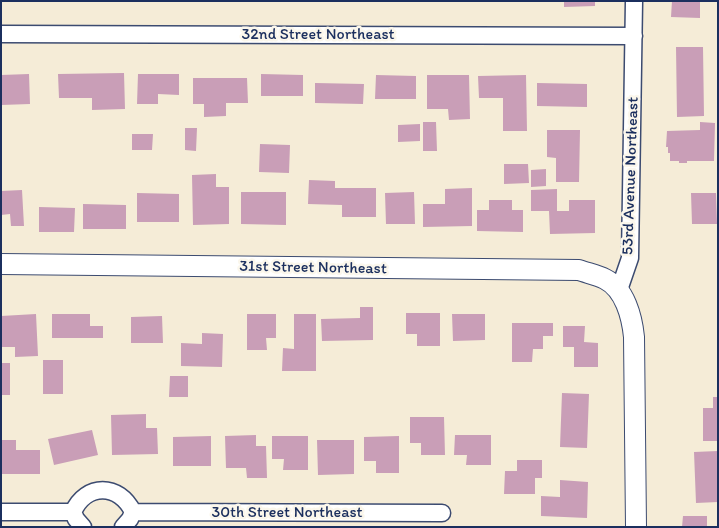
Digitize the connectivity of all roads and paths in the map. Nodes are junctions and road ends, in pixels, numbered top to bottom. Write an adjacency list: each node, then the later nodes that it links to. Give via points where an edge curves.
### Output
1 (634, 1): 3 (street, 53rd Avenue Northeast)
2 (1, 34): 3 (street, 32nd Street Northeast)
3 (634, 36): 5 (street, 53rd Avenue Northeast, via 630,258)
4 (1, 264): 5 (street, 31st Street Northeast, via 578,270 606,280)
5 (619, 290): 12 (street, via 628,309 634,337)
6 (1, 512): 7 (street)
7 (73, 512): 8 (street, via 81,499 103,490 118,494); 10 (street)
8 (133, 512): 9 (street, 30th Street Northeast); 11 (street)
9 (442, 513)
10 (83, 527)
11 (123, 527)
12 (636, 527)

